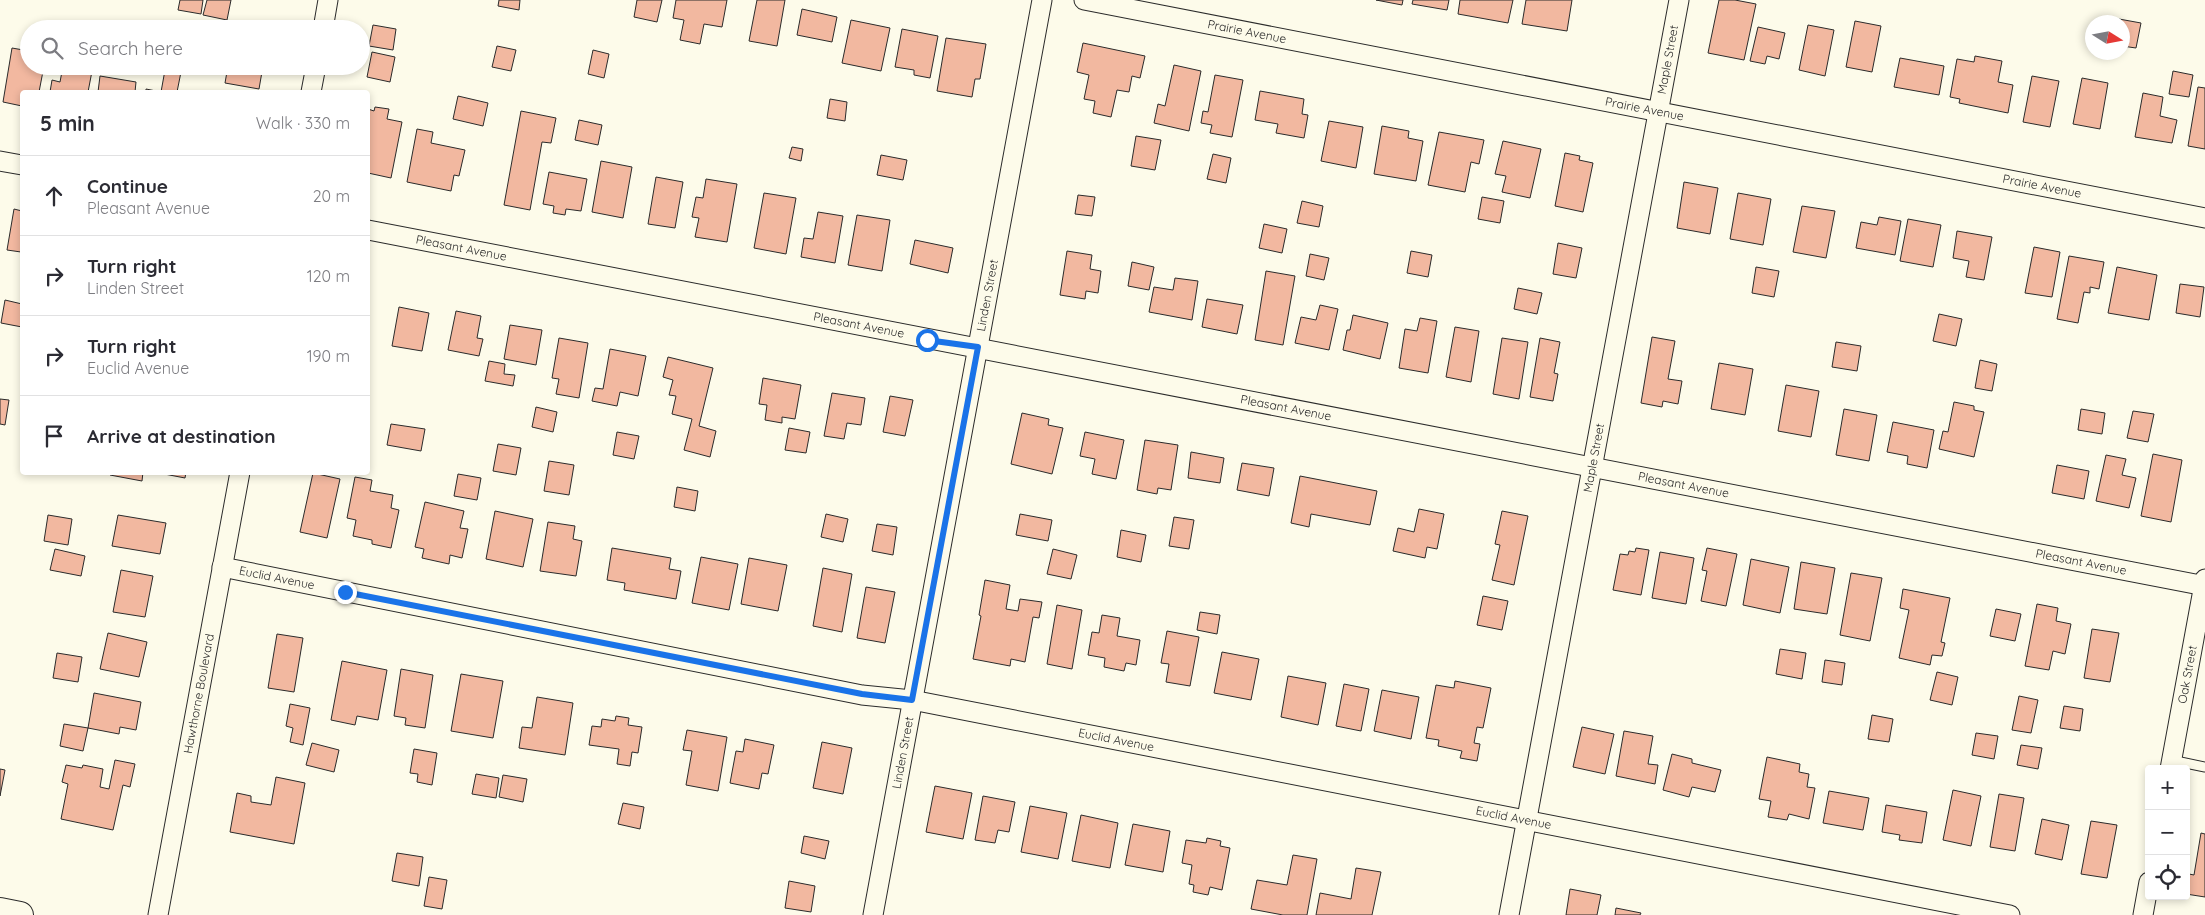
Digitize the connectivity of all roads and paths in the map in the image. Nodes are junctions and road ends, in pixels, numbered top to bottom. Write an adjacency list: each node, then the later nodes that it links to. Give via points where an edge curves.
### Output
1 (328, 0): 5 (street)
2 (1042, 0): 13 (street, Linden Street)
3 (1084, 0): 8 (street, Prairie Avenue)
4 (1680, 0): 8 (street, Maple Street)
5 (325, 20)
6 (314, 75): 7 (street)
7 (311, 90)
8 (1659, 112): 11 (street, Prairie Avenue); 14 (street, Maple Street)
9 (0, 161): 10 (street)
10 (20, 165)
11 (2205, 218)
12 (370, 230): 13 (street, Pleasant Avenue, via 927,340)
13 (978, 347): 14 (street, Pleasant Avenue); 18 (street, Linden Street)
14 (1593, 467): 17 (street, Pleasant Avenue); 22 (street, Maple Street)
15 (239, 475): 16 (street, Hawthorne Boulevard)
16 (222, 567): 18 (street, Euclid Avenue, via 852,693); 26 (street, Hawthorne Boulevard)
17 (2205, 584): 19 (street, Oak Street)
18 (912, 700): 22 (street, Euclid Avenue); 27 (street, Linden Street)
19 (2170, 765)
20 (2190, 766): 21 (lane)
21 (2205, 767)
22 (1527, 820): 28 (street, Maple Street); 29 (street, Euclid Avenue)
23 (2146, 900): 30 (street)
24 (0, 911): 25 (street)
25 (20, 915)
26 (158, 915)
27 (873, 915)
28 (1509, 915)
29 (2010, 915)
30 (2143, 915)

